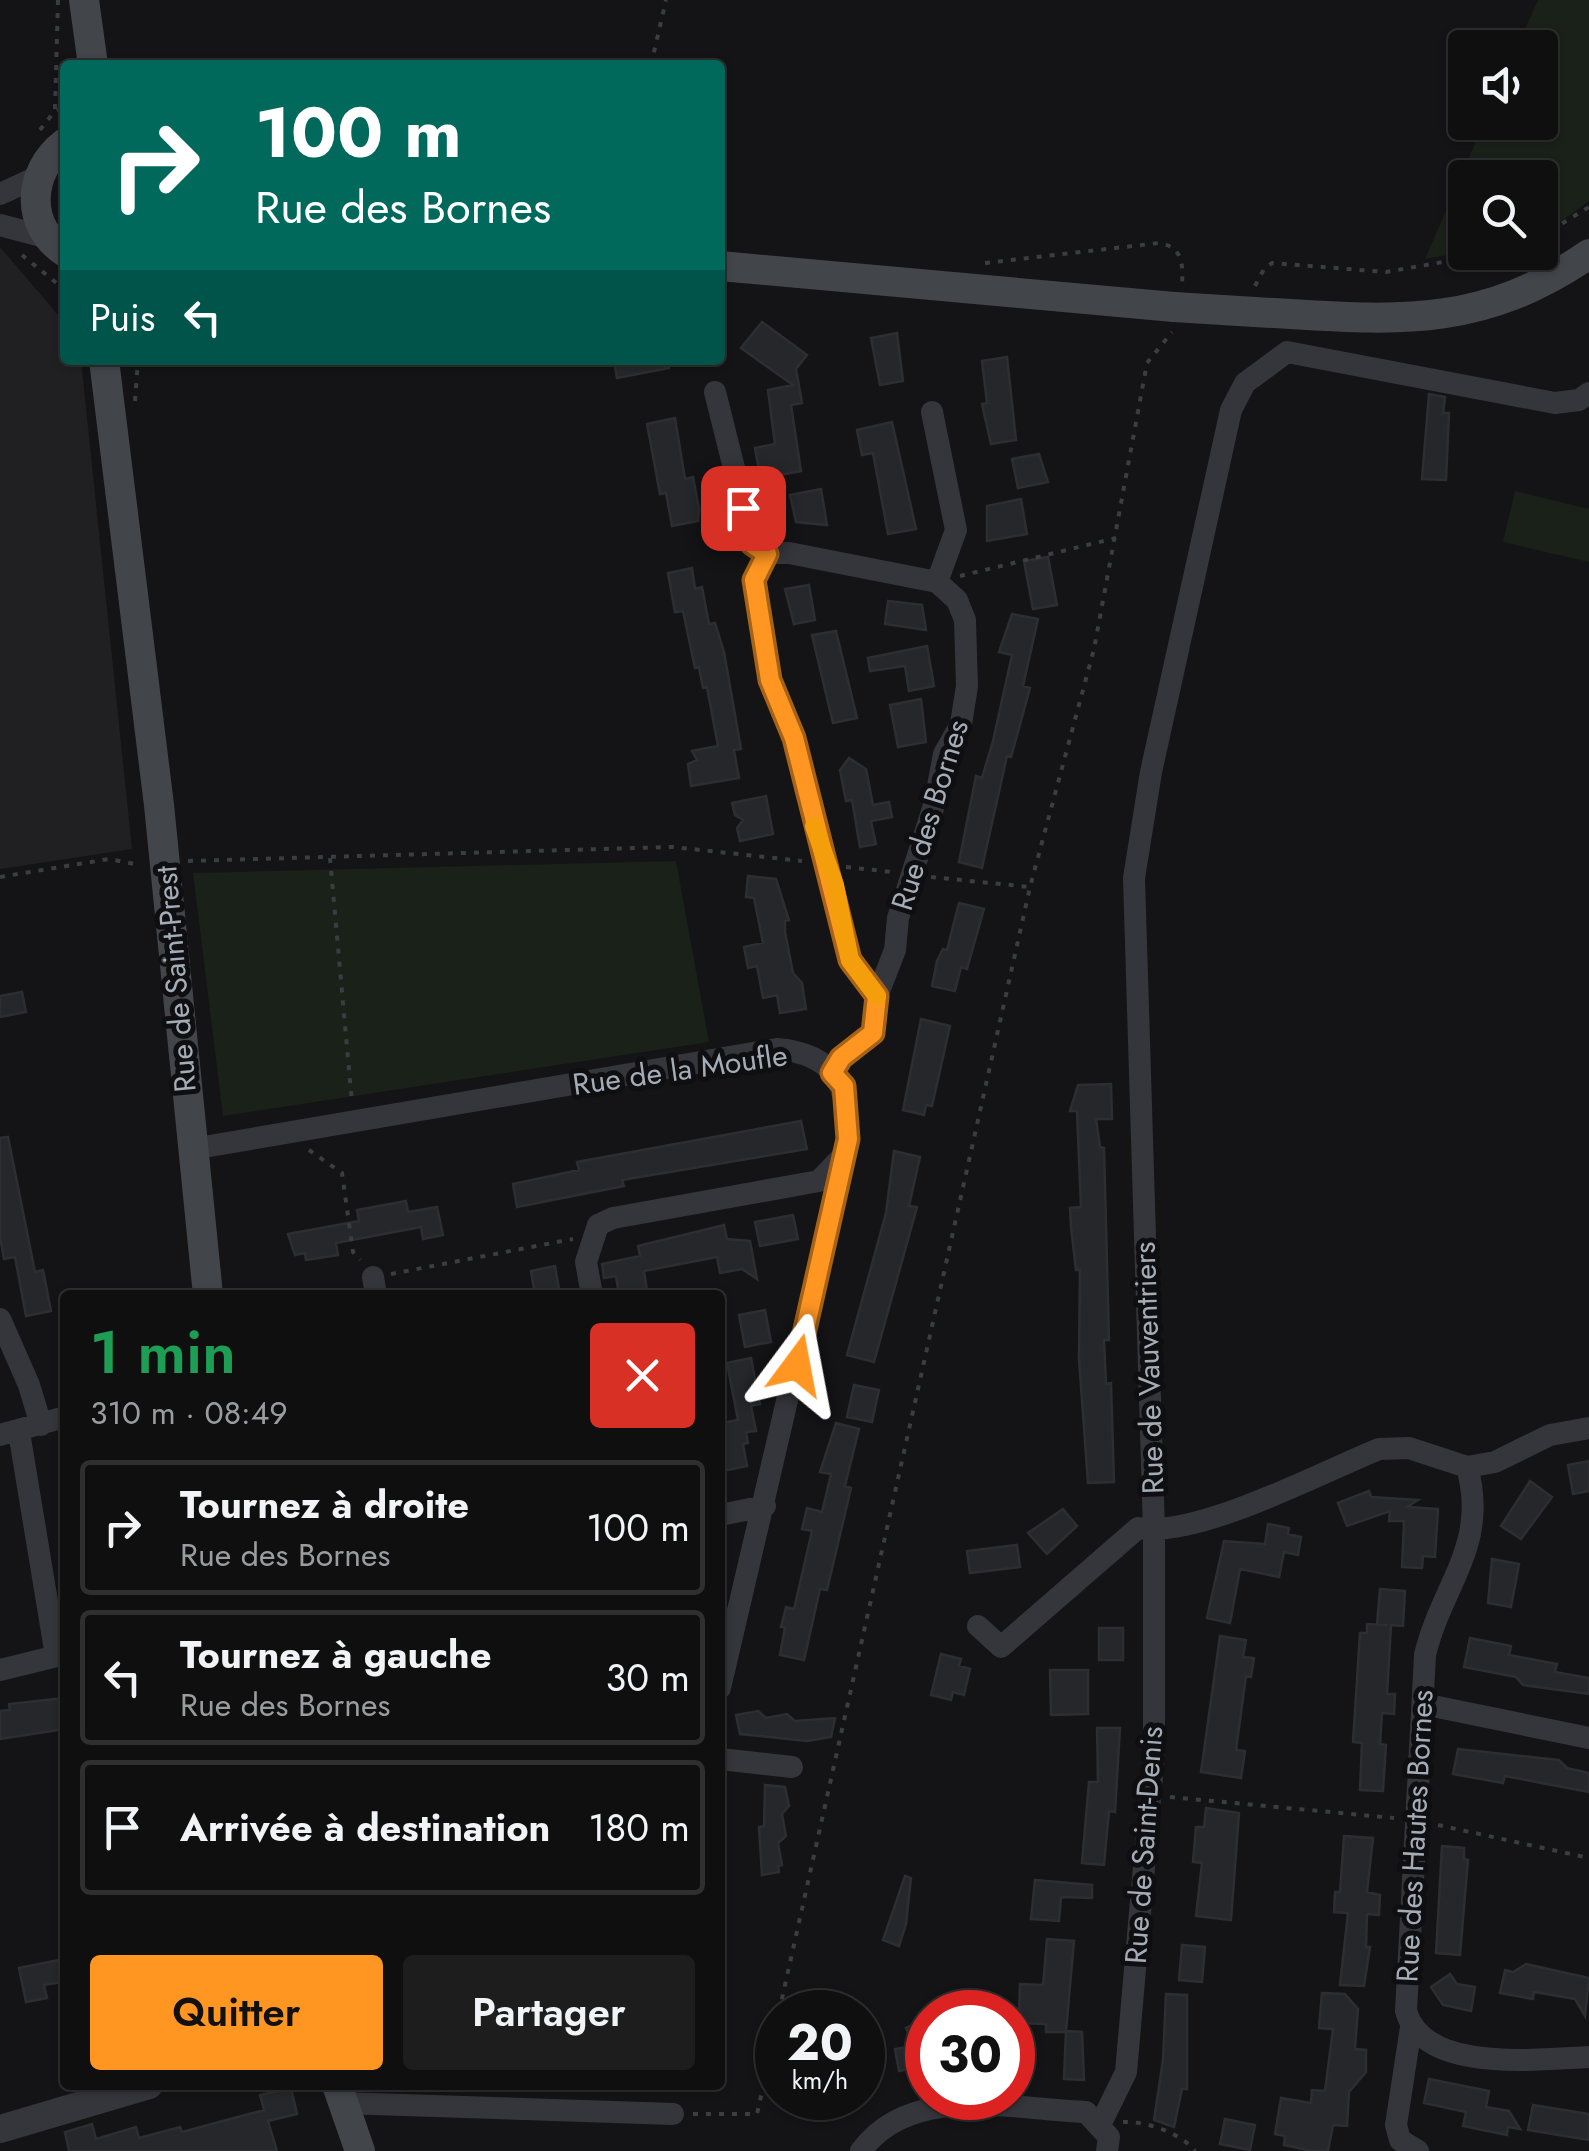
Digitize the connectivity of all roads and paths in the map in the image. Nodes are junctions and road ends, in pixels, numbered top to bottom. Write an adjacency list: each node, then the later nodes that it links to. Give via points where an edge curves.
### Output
1 (58, 0): 8 (path)
2 (68, 0): 5 (main road)
3 (84, 0): 6 (main road)
4 (666, 0): 7 (path)
5 (72, 60)
6 (92, 60)
7 (652, 60)
8 (60, 89)
9 (60, 135): 10 (main road)
10 (38, 176): 11 (street); 15 (main road, via 36,208)
11 (0, 194)
12 (1589, 207): 14 (path)
13 (0, 225): 15 (street)
14 (1558, 226)
15 (57, 245)
16 (1589, 254): 21 (main road, bridge, via 1500,302 1436,318)
17 (1448, 261): 20 (path, via 1386,272 1284,262)
18 (980, 264): 21 (path, via 1167,244 1182,263)
19 (725, 266): 21 (main road)
20 (1264, 269)
21 (1178, 310): 29 (path, via 1147,363)
22 (105, 365): 32 (main road)
23 (125, 365): 28 (main road)
24 (138, 365): 28 (path)
25 (715, 392): 30 (street, via 752,544)
26 (1589, 393): 56 (street, Rue de Vauventriers, via 1555,403 1287,352 1245,383 1231,410 1134,878)
27 (932, 412): 31 (street, via 956,530)
28 (132, 426): 32 (main road, via 146,586)
29 (1116, 538): 31 (path); 38 (path, via 1094,649)
30 (767, 554): 31 (street); 35 (street, Rue des Bornes, via 754,580 770,680 794,738)
31 (937, 582): 36 (street, Rue des Bornes, via 957,600 965,620 967,686)
32 (141, 663): 34 (main road, Rue de Saint-Prest)
33 (330, 857): 34 (path); 35 (path, via 673,847); 41 (path)
34 (165, 861): 37 (path, via 144,866 108,860); 43 (main road, Rue de Saint-Prest)
35 (826, 864): 36 (path); 39 (street, Rue des Bornes, via 850,960)
36 (913, 875): 38 (path); 39 (street, Rue des Bornes)
37 (0, 878)
38 (1030, 887): 69 (path)
39 (877, 996): 40 (street, Rue des Bornes, via 873,1033)
40 (832, 1073): 41 (street, Rue de la Moufle, via 799,1051 777,1050); 44 (street, Rue de la Moufle, via 846,1098)
41 (354, 1122): 42 (street, Rue de la Moufle)
42 (285, 1134): 43 (street, Rue de la Moufle); 46 (path, via 342,1173 353,1252)
43 (192, 1150): 47 (main road, Rue de Saint-Prest)
44 (845, 1154): 45 (street, via 818,1181 613,1218); 54 (street, Rue de la Moufle)
45 (592, 1235): 46 (path); 48 (street, via 586,1262)
46 (375, 1286)
47 (207, 1290)
48 (591, 1290)
49 (0, 1320): 52 (street, via 30,1385)
50 (60, 1419): 52 (street)
51 (1589, 1428): 53 (street, via 1550,1435)
52 (20, 1431): 58 (street)
53 (1467, 1468): 56 (street, via 1410,1448 1379,1449 1195,1524); 62 (street, Rue des Hautes Bornes, via 1474,1536 1432,1624)
54 (765, 1506): 55 (street); 60 (street, Rue de la Moufle)
55 (725, 1513)
56 (1154, 1530): 57 (street, Rue de Vauventriers, via 1138,1528 1001,1647); 66 (street, Rue de Saint-Denis)
57 (978, 1626)
58 (60, 1650)
59 (60, 1655): 61 (street)
60 (725, 1668)
61 (0, 1670)
62 (1423, 1704): 63 (street); 67 (street, Rue des Hautes Bornes)
63 (1589, 1738)
64 (725, 1760): 65 (street)
65 (792, 1767)
66 (1150, 1796): 67 (path); 76 (street, Rue de Saint-Denis, via 1126,2072)
67 (1416, 1820): 68 (path); 70 (street, Rue des Hautes Bornes, via 1405,2001)
68 (1589, 1858)
69 (785, 1990)
70 (1411, 2028): 71 (street, via 1429,2044 1488,2058); 82 (street, Rue des Hautes Bornes, via 1396,2126 1400,2140)
71 (1589, 2057)
72 (132, 2090): 77 (street)
73 (340, 2094): 74 (street); 78 (main road)
74 (673, 2114): 75 (path)
75 (755, 2114)
76 (1101, 2123): 79 (street, via 1086,2112 932,2106 896,2117); 80 (street, via 1110,2137); 81 (path, via 1137,2121 1187,2140)
77 (0, 2129)
78 (360, 2151)
79 (861, 2151)
80 (1107, 2151)
81 (1195, 2151)
82 (1418, 2151)

